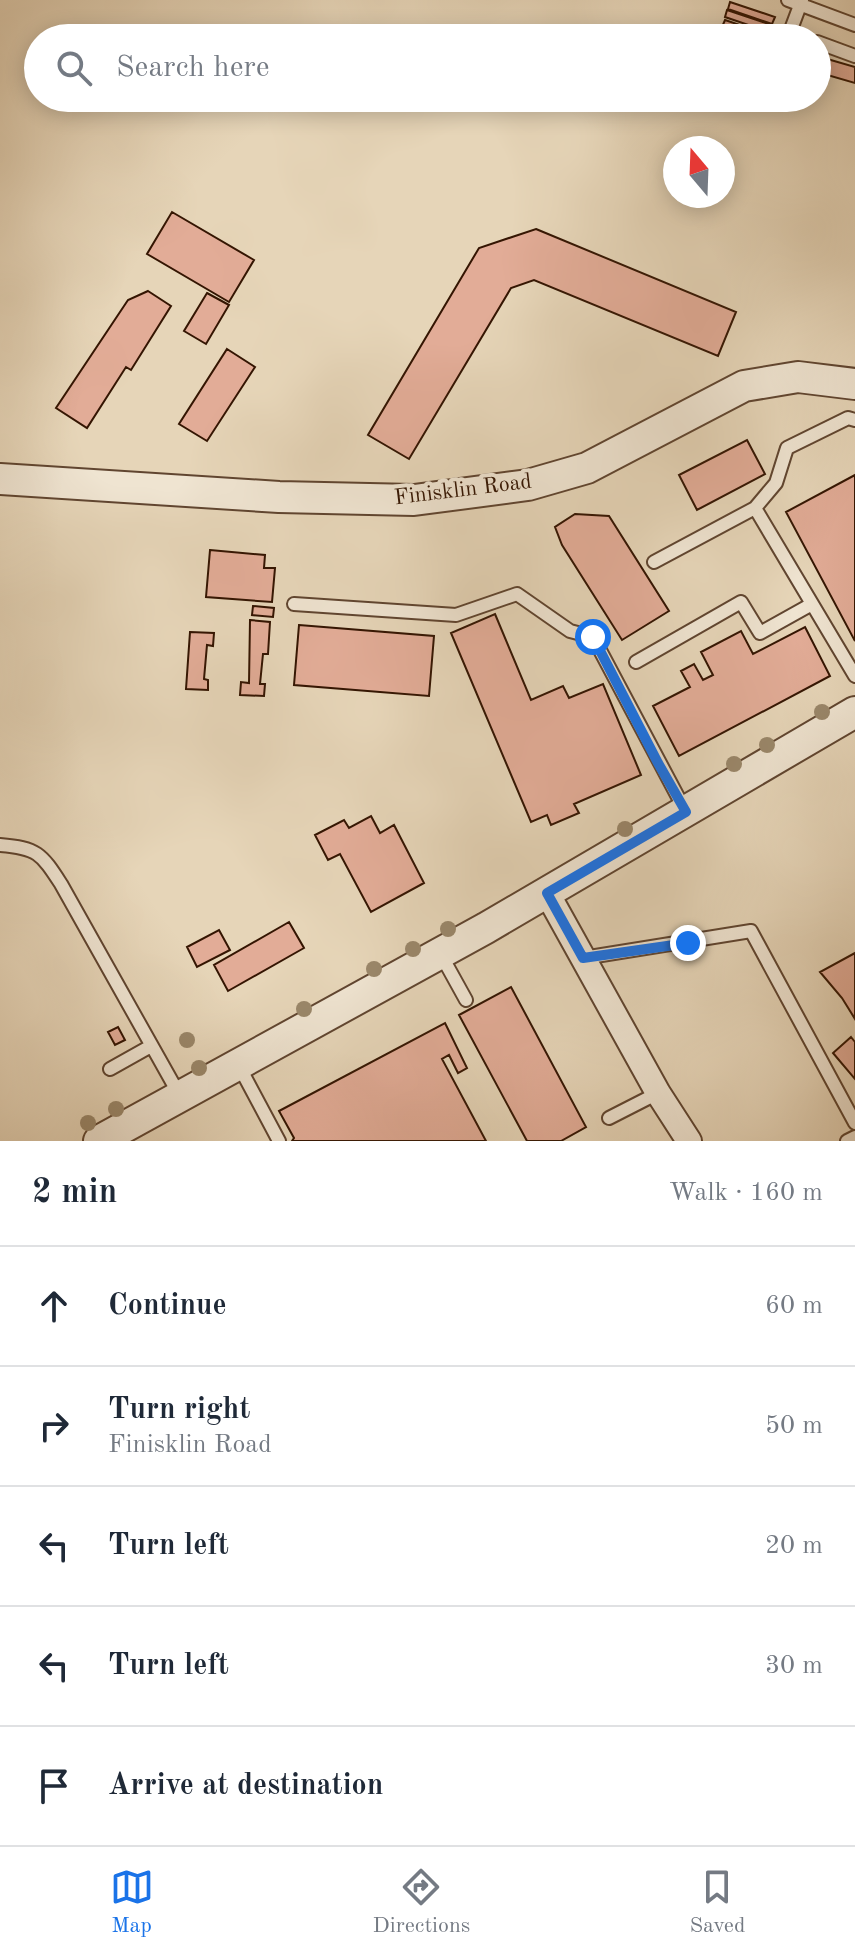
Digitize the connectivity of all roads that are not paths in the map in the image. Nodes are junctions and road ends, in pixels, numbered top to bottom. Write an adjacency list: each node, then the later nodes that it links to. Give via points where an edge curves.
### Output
1 (797, 1): 2 (lane); 3 (lane)
2 (792, 24)
3 (855, 25)
4 (831, 47): 5 (lane)
5 (855, 56)
6 (855, 384): 8 (street, Finisklin Road, via 798,377 744,386 587,468 528,485 414,500)
7 (855, 420): 9 (lane, via 848,418 787,448 776,483)
8 (0, 479)
9 (755, 508): 10 (lane); 12 (lane)
10 (654, 562)
11 (294, 604): 16 (lane, via 456,615 517,594 570,631 593,637)
12 (812, 604): 13 (lane, via 760,633 741,602); 14 (lane)
13 (636, 662)
14 (855, 676)
15 (855, 712): 16 (street)
16 (686, 812): 18 (street)
17 (0, 845): 22 (lane, via 28,847 46,861)
18 (547, 893): 19 (street); 20 (street)
19 (440, 953): 21 (lane); 23 (street)
20 (583, 958): 25 (street); 28 (lane, via 751,931)
21 (466, 1000)
22 (151, 1046): 24 (lane); 26 (lane)
23 (238, 1065): 26 (street); 31 (lane)
24 (110, 1069)
25 (658, 1093): 27 (lane); 32 (street)
26 (180, 1096): 30 (street)
27 (609, 1118)
28 (855, 1123)
29 (855, 1137): 33 (lane)
30 (99, 1141)
31 (279, 1141)
32 (689, 1141)
33 (847, 1141)

